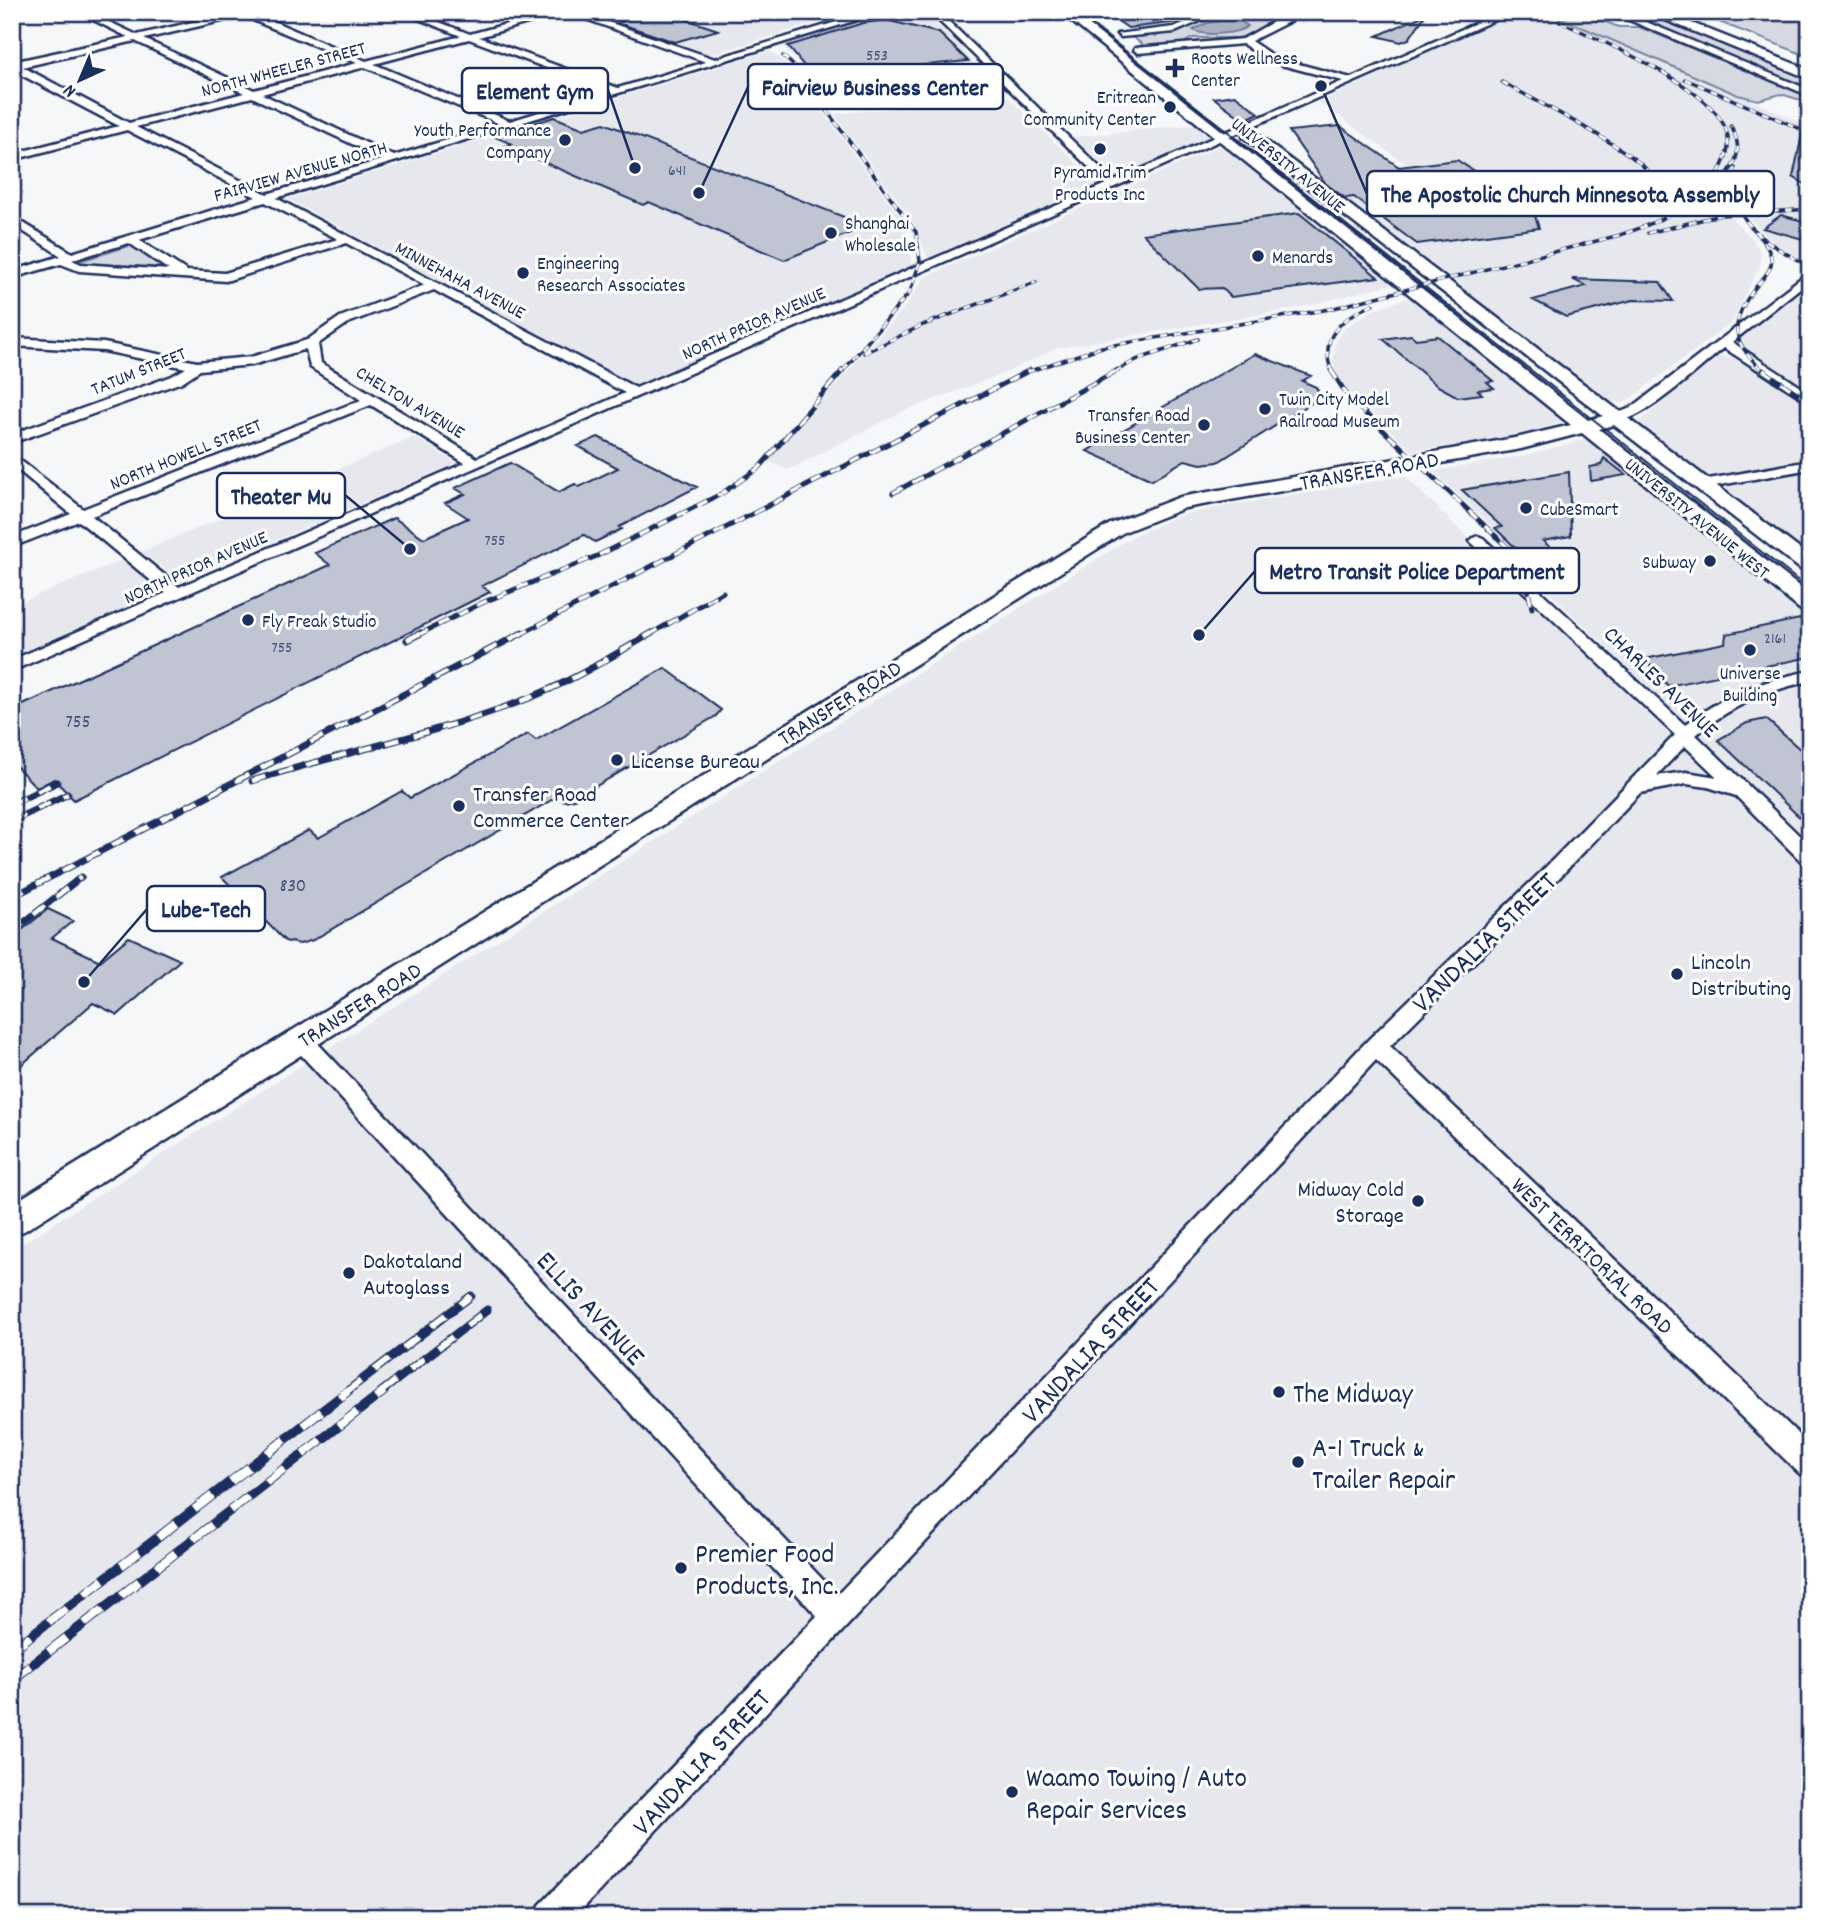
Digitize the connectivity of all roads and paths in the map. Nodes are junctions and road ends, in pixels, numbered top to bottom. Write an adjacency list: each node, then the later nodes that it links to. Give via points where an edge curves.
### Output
1 (81, 12): 18 (street)
2 (405, 12): 17 (street)
3 (562, 12): 17 (street, NORTH WHEELER STREET)
4 (570, 12): 22 (street)
5 (879, 12): 22 (street, FAIRVIEW AVENUE NORTH)
6 (934, 12): 37 (street)
7 (1065, 12): 34 (main road, UNIVERSITY AVENUE)
8 (1217, 12): 16 (street, via 1175,29)
9 (1304, 12): 19 (street)
10 (1490, 12): 15 (street)
11 (1614, 12): 30 (street)
12 (1652, 12): 26 (highway)
13 (1680, 12): 23 (highway)
14 (244, 13): 18 (street); 24 (street)
15 (1506, 14): 27 (street, NORTH PRIOR AVENUE)
16 (1116, 31): 20 (main road)
17 (470, 36): 24 (street, NORTH WHEELER STREET); 28 (street)
18 (136, 38): 25 (street); 29 (street)
19 (1245, 41): 20 (street); 27 (street, via 1273,61)
20 (1138, 50): 21 (main road)
21 (1149, 60)
22 (716, 62): 28 (street, FAIRVIEW AVENUE NORTH)
23 (1810, 62)
24 (366, 64): 29 (street, NORTH WHEELER STREET); 31 (street)
25 (13, 66): 33 (street, MINNEHAHA AVENUE)
26 (1810, 75)
27 (1353, 81): 32 (street, NORTH PRIOR AVENUE)
28 (619, 92): 31 (street, FAIRVIEW AVENUE NORTH)
29 (253, 93): 33 (street, NORTH WHEELER STREET); 36 (street)
30 (1810, 93)
31 (512, 125): 36 (street, FAIRVIEW AVENUE NORTH)
32 (1237, 126): 34 (street, NORTH PRIOR AVENUE); 56 (main road, UNIVERSITY AVENUE)
33 (128, 127): 35 (street, NORTH WHEELER STREET); 38 (street, MINNEHAHA AVENUE)
34 (1222, 137): 37 (street, NORTH PRIOR AVENUE); 57 (main road, UNIVERSITY AVENUE)
35 (12, 158)
36 (394, 160): 38 (street, FAIRVIEW AVENUE NORTH)
37 (1113, 185): 53 (street, NORTH PRIOR AVENUE)
38 (266, 198): 40 (street, FAIRVIEW AVENUE NORTH); 41 (street, MINNEHAHA AVENUE)
39 (12, 219): 42 (street)
40 (130, 239): 42 (street, FAIRVIEW AVENUE NORTH); 45 (street)
41 (346, 240): 45 (street, via 235,275); 46 (street, MINNEHAHA AVENUE)
42 (66, 258): 44 (street, FAIRVIEW AVENUE NORTH); 45 (street, via 79,267)
43 (1810, 274): 48 (street)
44 (12, 275)
45 (185, 275)
46 (434, 286): 49 (street, TATUM STREET, via 344,320); 53 (street, MINNEHAHA AVENUE)
47 (12, 342): 51 (street, via 104,347)
48 (1723, 342): 54 (street); 56 (street, via 1636,411)
49 (311, 343): 50 (street, TATUM STREET); 52 (street, CHELTON AVENUE, via 316,364)
50 (252, 361): 51 (street, TATUM STREET); 52 (street, CHELTON AVENUE)
51 (197, 366): 58 (street, TATUM STREET, via 177,379)
52 (325, 372): 55 (street, CHELTON AVENUE)
53 (637, 394): 60 (street, NORTH PRIOR AVENUE)
54 (1810, 399)
55 (372, 400): 60 (street, CHELTON AVENUE); 63 (street, NORTH HOWELL STREET)
56 (1618, 418): 57 (main road, TRANSFER ROAD); 62 (main road, UNIVERSITY AVENUE WEST)
57 (1585, 427): 68 (main road, UNIVERSITY AVENUE WEST); 75 (main road, TRANSFER ROAD, via 1457,456 1208,497 1135,520)
58 (12, 439)
59 (12, 458): 63 (street)
60 (477, 464): 67 (street, NORTH PRIOR AVENUE)
61 (1810, 465): 62 (street)
62 (1703, 484): 66 (main road, UNIVERSITY AVENUE WEST)
63 (81, 514): 65 (street, NORTH HOWELL STREET); 67 (street)
64 (1478, 541): 71 (street, CHARLES AVENUE)
65 (12, 542)
66 (1810, 567)
67 (178, 594): 69 (street, NORTH PRIOR AVENUE)
68 (1810, 606)
69 (12, 666)
70 (1810, 676): 71 (street, VANDALIA STREET, via 1775,683 1733,701)
71 (1685, 735): 72 (street, VANDALIA STREET); 73 (street, CHARLES AVENUE)
72 (1634, 788): 73 (street, via 1691,776); 76 (street, VANDALIA STREET)
73 (1742, 792): 74 (street, CHARLES AVENUE)
74 (1810, 858)
75 (302, 1040): 77 (main road, TRANSFER ROAD); 79 (street, ELLIS AVENUE)
76 (1376, 1046): 78 (street, WEST TERRITORIAL ROAD); 79 (street, VANDALIA STREET)
77 (12, 1221)
78 (1810, 1464)
79 (837, 1616): 80 (street, VANDALIA STREET)
80 (552, 1917)

